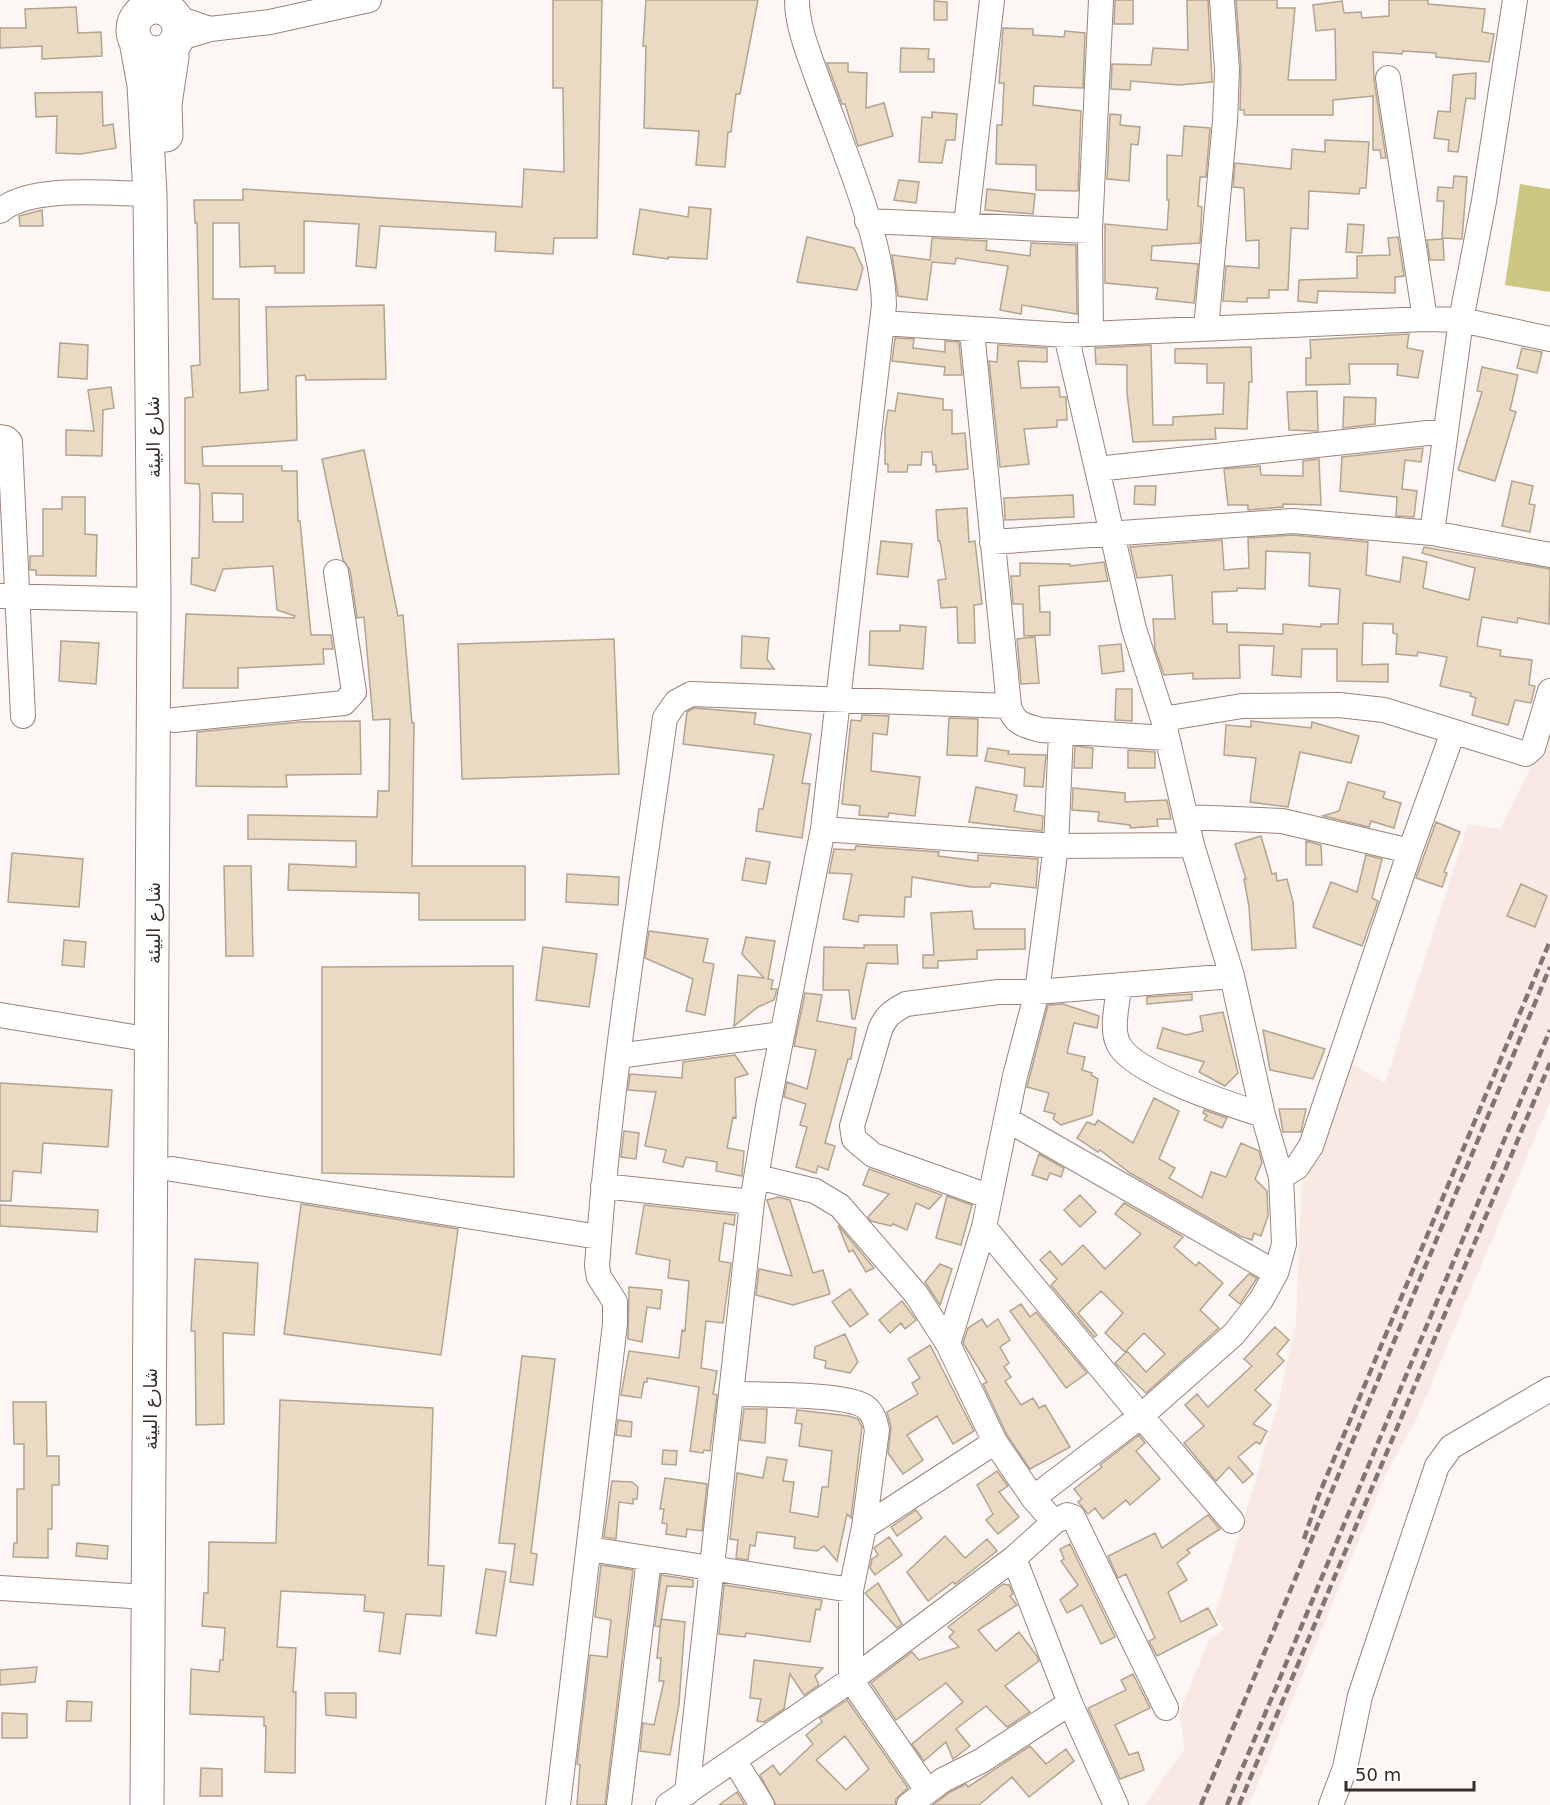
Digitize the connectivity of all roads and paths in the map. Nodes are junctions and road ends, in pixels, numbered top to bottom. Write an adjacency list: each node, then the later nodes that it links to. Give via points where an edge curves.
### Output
1 (369, 0): 8 (street, via 270,22 210,29)
2 (797, 0): 12 (street, via 810,58)
3 (992, 0): 13 (street)
4 (1101, 0): 14 (street)
5 (1222, 0): 18 (street, via 1226,121)
6 (1515, 0): 16 (street)
7 (137, 20): 8 (highway, شارع البيئة, via 141,13 155,7); 10 (highway, شارع البيئة)
8 (172, 23): 37 (highway, شارع البيئة, via 165,104 176,498)
9 (1388, 78): 15 (street)
10 (150, 194): 11 (street, via 24,197); 32 (highway, شارع البيئة)
11 (0, 211)
12 (867, 220): 13 (street); 17 (street, via 884,291)
13 (966, 225): 14 (street)
14 (1090, 231): 20 (street)
15 (1425, 319): 16 (street); 18 (street)
16 (1461, 321): 22 (street); 23 (street)
17 (882, 324): 19 (street); 34 (street)
18 (1206, 329): 20 (street)
19 (972, 331): 21 (street); 28 (street)
20 (1092, 334): 21 (street)
21 (1066, 335): 25 (street)
22 (1550, 339)
23 (1446, 431): 25 (street); 26 (street)
24 (0, 437): 31 (street, via 10,442)
25 (1097, 469): 27 (street)
26 (1432, 533): 27 (street, via 1293,521); 29 (street)
27 (1112, 535): 28 (street); 38 (street, via 1134,629)
28 (992, 542): 35 (street)
29 (1550, 555)
30 (336, 572): 37 (street, via 354,692 350,698 344,703)
31 (9, 596): 32 (street); 36 (street)
32 (154, 600): 51 (highway, شارع البيئة)
33 (1550, 691): 39 (street, via 1533,748 1526,754)
34 (836, 699): 35 (street); 42 (street); 52 (street, via 691,694 670,709 665,718)
35 (1009, 706): 40 (street, via 1012,717 1022,725)
36 (23, 716)
37 (174, 720): 55 (highway, شارع البيئة)
38 (1164, 728): 39 (street, via 1242,706 1339,705 1384,710); 40 (street); 41 (street)
39 (1453, 732): 45 (street)
40 (1061, 733): 44 (street)
41 (1186, 817): 43 (street); 45 (street, via 1282,821)
42 (823, 829): 44 (street); 50 (street)
43 (1192, 845): 44 (street); 46 (street)
44 (1056, 846): 48 (street)
45 (1410, 851): 57 (street, via 1311,1146 1297,1167)
46 (1232, 976): 47 (street); 53 (street)
47 (1119, 986): 48 (street); 53 (street, via 1115,1029 1118,1043 1126,1053 1141,1065 1202,1094)
48 (1036, 992): 54 (street); 59 (street, via 983,994 906,1004 894,1010 884,1018 852,1126 854,1139 873,1155)
49 (0, 1015): 51 (street)
50 (782, 1034): 52 (street); 56 (street)
51 (152, 1041): 79 (highway, شارع البيئة)
52 (618, 1056): 58 (street)
53 (1263, 1115): 57 (street)
54 (1006, 1119): 59 (street); 63 (street)
55 (172, 1169): 62 (street); 87 (highway, شارع البيئة)
56 (757, 1177): 60 (street); 64 (street, via 815,1191 840,1206 916,1294)
57 (1281, 1177): 63 (street, via 1284,1244)
58 (603, 1186): 60 (street); 62 (street)
59 (988, 1196): 61 (street)
60 (752, 1202): 66 (street)
61 (984, 1227): 64 (street); 67 (street)
62 (599, 1237): 73 (street, via 599,1277 615,1302 616,1311)
63 (1276, 1273): 67 (street, via 1262,1300 1234,1334)
64 (948, 1344): 68 (street)
65 (1550, 1389): 92 (street, via 1451,1447 1437,1466 1360,1696 1345,1768)
66 (730, 1394): 72 (street, via 827,1398 866,1407 875,1420 876,1430); 76 (street)
67 (1141, 1416): 69 (street); 70 (street)
68 (995, 1442): 69 (street); 72 (street)
69 (1033, 1498): 71 (street)
70 (1232, 1521)
71 (1054, 1522): 74 (street); 82 (street, via 1067,1515 1073,1517)
72 (864, 1527): 78 (street)
73 (589, 1549): 75 (street); 88 (street)
74 (1014, 1558): 80 (street); 81 (street)
75 (649, 1559): 76 (street); 89 (street)
76 (709, 1569): 78 (street); 85 (street)
77 (0, 1588): 79 (street)
78 (851, 1590): 80 (street)
79 (148, 1597): 86 (highway, شارع البيئة)
80 (851, 1680): 83 (street); 84 (street)
81 (1070, 1703): 84 (street); 91 (street)
82 (1166, 1708)
83 (734, 1760): 85 (street); 90 (street)
84 (918, 1798)
85 (678, 1799)
86 (147, 1805)
87 (164, 1805)
88 (558, 1805)
89 (619, 1805)
90 (762, 1805)
91 (1116, 1805)
92 (1331, 1805)

